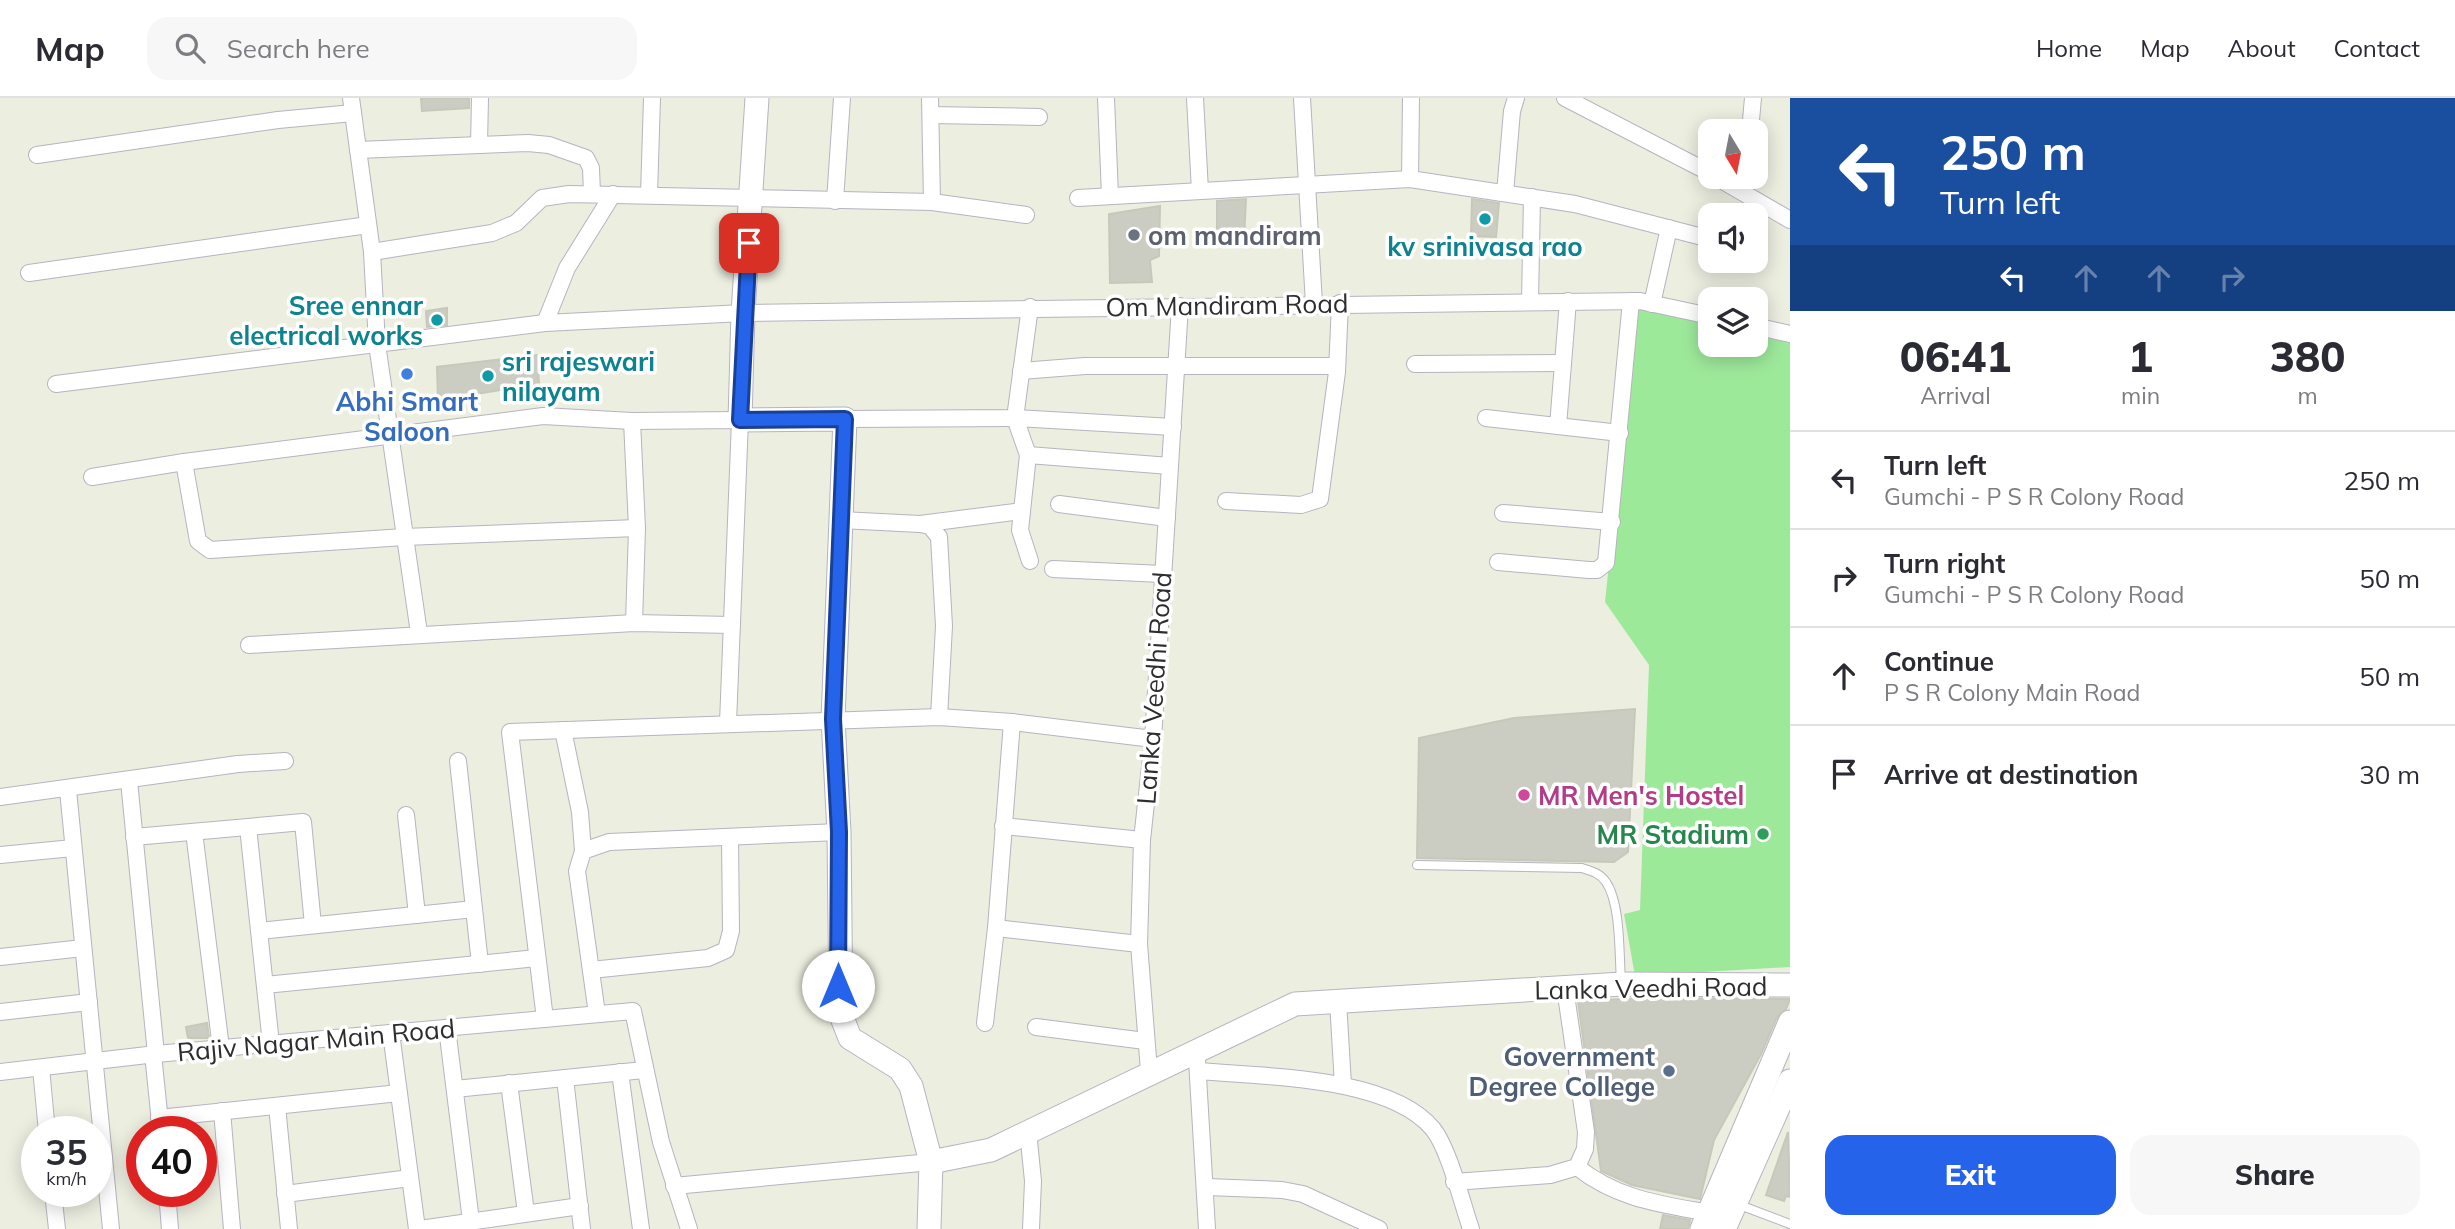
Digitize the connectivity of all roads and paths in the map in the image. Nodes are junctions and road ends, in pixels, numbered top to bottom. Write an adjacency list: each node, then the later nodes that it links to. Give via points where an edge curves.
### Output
1 (480, 98): 17 (street)
2 (652, 98): 28 (street)
3 (757, 98): 29 (street)
4 (842, 98): 33 (street)
5 (930, 98): 14 (street)
6 (1106, 98): 30 (street)
7 (1195, 98): 24 (street)
8 (1302, 98): 22 (street)
9 (1411, 98): 21 (street)
10 (1516, 98): 25 (street)
11 (1565, 98): 20 (street)
12 (1754, 98): 16 (street)
13 (352, 105): 18 (street); 19 (street)
14 (931, 115): 15 (street); 34 (street)
15 (1039, 117)
16 (1751, 119)
17 (479, 145): 18 (street); 26 (street, via 528,143 578,152 590,163)
18 (358, 150): 37 (street)
19 (37, 155)
20 (1698, 167)
21 (1410, 179): 22 (street); 25 (street)
22 (1308, 187): 24 (street); 46 (street)
23 (1750, 189): 36 (street)
24 (1200, 191): 30 (street)
25 (1505, 193): 31 (street)
26 (592, 194): 27 (street); 40 (street, via 542,198 516,223 492,233)
27 (613, 194): 28 (street); 52 (street, via 567,268)
28 (649, 195): 29 (street)
29 (752, 196): 33 (street); 50 (street)
30 (1110, 196): 32 (street)
31 (1532, 197): 38 (street); 43 (street)
32 (1078, 198)
33 (835, 201): 34 (street)
34 (932, 202): 35 (street)
35 (1026, 215)
36 (1790, 220)
37 (368, 225): 40 (street); 41 (street)
38 (1670, 228): 39 (street); 47 (street)
39 (1698, 236)
40 (372, 252): 55 (street)
41 (29, 273)
42 (1631, 301): 44 (street, Om Mandiram Road); 47 (street, Om Mandiram Road); 69 (street)
43 (1530, 302): 44 (street, Om Mandiram Road); 45 (street, Om Mandiram Road)
44 (1568, 302): 56 (street)
45 (1340, 303): 46 (street, Om Mandiram Road); 58 (street)
46 (1314, 304): 48 (street, Om Mandiram Road)
47 (1653, 304): 51 (street, Om Mandiram Road)
48 (1180, 306): 49 (street, Om Mandiram Road); 59 (street, Lanka Veedhi Road)
49 (1030, 307): 50 (street, Om Mandiram Road); 60 (street)
50 (743, 313): 52 (street, Om Mandiram Road); 65 (street)
51 (1698, 313)
52 (544, 323): 55 (street, Om Mandiram Road)
53 (1768, 329): 54 (street)
54 (1790, 334)
55 (377, 344): 61 (street, Om Mandiram Road); 70 (street)
56 (1563, 363): 57 (street); 67 (street)
57 (1415, 364)
58 (1337, 366): 59 (street); 75 (street, via 1320,499 1301,506)
59 (1176, 368): 60 (street, via 1085,366); 68 (street, Lanka Veedhi Road)
60 (1021, 371): 62 (street)
61 (56, 384)
62 (1015, 418): 64 (street); 68 (street); 71 (street)
63 (1486, 418): 67 (street)
64 (845, 419): 65 (street); 80 (street)
65 (740, 420): 66 (street); 90 (street)
66 (632, 421): 70 (street, via 543,416); 83 (street)
67 (1558, 426): 69 (street)
68 (1172, 427): 73 (street, Lanka Veedhi Road)
69 (1619, 433): 81 (street)
70 (393, 436): 72 (street); 84 (street)
71 (1028, 454): 73 (street); 77 (street)
72 (184, 462): 74 (street); 84 (street, via 198,541 211,550)
73 (1170, 466): 79 (street, Lanka Veedhi Road)
74 (92, 477)
75 (1226, 501)
76 (1059, 504): 79 (street)
77 (1022, 511): 82 (street); 85 (street, via 1020,530)
78 (1503, 513): 81 (street)
79 (1167, 518): 88 (street, Lanka Veedhi Road)
80 (841, 520): 82 (street); 94 (street)
81 (1612, 522): 86 (street, via 1606,563 1597,570)
82 (920, 524): 93 (street, via 935,530 940,543 944,626)
83 (637, 528): 84 (street); 89 (street)
84 (404, 537): 91 (street)
85 (1030, 561)
86 (1498, 562)
87 (1053, 569): 88 (street)
88 (1163, 574): 98 (street, Lanka Veedhi Road)
89 (634, 623): 90 (street); 91 (street)
90 (732, 625): 96 (street)
91 (419, 633): 92 (street)
92 (249, 645)
93 (939, 717): 94 (street); 95 (street)
94 (833, 719): 96 (street); 108 (street)
95 (1012, 722): 98 (street); 105 (street)
96 (728, 723): 97 (street)
97 (563, 730): 113 (street); 124 (street, via 510,732)
98 (1153, 739): 111 (street, Lanka Veedhi Road)
99 (285, 761): 101 (street)
100 (458, 761): 116 (street)
101 (129, 781): 102 (street); 109 (street)
102 (68, 790): 103 (street); 112 (street)
103 (0, 797)
104 (406, 815): 117 (street)
105 (1003, 826): 111 (street); 119 (street)
106 (247, 827): 107 (street); 118 (street, via 303,822); 120 (street)
107 (194, 832): 109 (street); 143 (street)
108 (839, 832): 110 (street); 164 (street, via 841,1015 849,1038 900,1069 911,1086)
109 (134, 837): 144 (street)
110 (730, 838): 113 (street, via 609,842); 126 (street, via 731,932 726,950 708,958)
111 (1142, 840): 121 (street, Lanka Veedhi Road)
112 (73, 848): 114 (street); 122 (street)
113 (583, 851): 126 (street, via 577,871)
114 (0, 855)
115 (1417, 865): 127 (lane, via 1582,868 1597,873 1612,897)
116 (474, 909): 117 (street); 125 (street)
117 (417, 915): 118 (street)
118 (313, 925): 120 (street)
119 (996, 928): 121 (street); 137 (street)
120 (259, 931): 128 (street)
121 (1139, 944): 141 (street, Lanka Veedhi Road)
122 (83, 948): 123 (street); 132 (street)
123 (0, 957)
124 (537, 958): 125 (street); 135 (street)
125 (481, 964): 128 (street)
126 (591, 971): 134 (street)
127 (1622, 984): 129 (street, Lanka Veedhi Road); 130 (street, Lanka Veedhi Road)
128 (265, 985): 142 (street)
129 (1790, 985)
130 (1565, 988): 131 (street, Lanka Veedhi Road); 165 (street, via 1586,1132)
131 (1338, 1001): 145 (street, Lanka Veedhi Road, via 1295,1004); 155 (street)
132 (89, 1002): 133 (street); 146 (street)
133 (0, 1012)
134 (597, 1014): 135 (street, Rajiv Nagar Main Road); 148 (street, Rajiv Nagar Main Road, via 633,1011)
135 (545, 1019): 139 (street, Rajiv Nagar Main Road)
136 (1790, 1022): 177 (street)
137 (985, 1023)
138 (1036, 1027): 141 (street)
139 (447, 1028): 140 (street, Rajiv Nagar Main Road); 156 (street)
140 (391, 1033): 142 (street, Rajiv Nagar Main Road); 157 (street)
141 (1145, 1041): 149 (street, Lanka Veedhi Road)
142 (271, 1044): 143 (street, Rajiv Nagar Main Road)
143 (221, 1048): 144 (street, Rajiv Nagar Main Road)
144 (155, 1054): 146 (street, Rajiv Nagar Main Road); 161 (street)
145 (1198, 1061): 149 (street, Lanka Veedhi Road); 155 (street); 169 (street)
146 (94, 1062): 147 (street, Rajiv Nagar Main Road); 180 (street)
147 (41, 1068): 150 (street, Rajiv Nagar Main Road); 160 (street)
148 (644, 1070): 151 (street); 168 (street)
149 (1149, 1071): 163 (street, Lanka Veedhi Road)
150 (0, 1072)
151 (620, 1072): 152 (street); 186 (street)
152 (565, 1078): 154 (street); 172 (street)
153 (1790, 1081): 171 (street, via 1783,1109)
154 (509, 1083): 156 (street); 175 (street)
155 (1343, 1086): 167 (street, via 1400,1105 1432,1128)
156 (454, 1089): 176 (street)
157 (399, 1093): 158 (street); 166 (street)
158 (277, 1106): 159 (street); 170 (street)
159 (222, 1111): 162 (street); 182 (street)
160 (46, 1116)
161 (159, 1116)
162 (200, 1116)
163 (1028, 1131): 164 (street, Lanka Veedhi Road, via 991,1150); 189 (street)
164 (931, 1162): 168 (street); 188 (street)
165 (1577, 1167): 167 (street, via 1550,1175); 177 (street, via 1600,1186)
166 (410, 1178): 170 (street); 184 (street)
167 (1454, 1182): 192 (street)
168 (674, 1186): 187 (street)
169 (1207, 1187): 190 (street); 191 (street, via 1303,1194)
170 (285, 1194): 183 (street)
171 (1735, 1203): 177 (street); 178 (lane)
172 (580, 1206): 175 (street); 185 (street)
173 (55, 1207): 179 (street)
174 (168, 1207): 181 (street)
175 (526, 1213): 176 (street)
176 (471, 1221): 184 (street)
177 (1712, 1224)
178 (1790, 1224)
179 (57, 1229)
180 (111, 1229)
181 (170, 1229)
182 (232, 1229)
183 (289, 1229)
184 (418, 1229)
185 (582, 1229)
186 (641, 1229)
187 (689, 1229)
188 (929, 1229)
189 (1031, 1229)
190 (1207, 1229)
191 (1379, 1229)
192 (1471, 1229)

